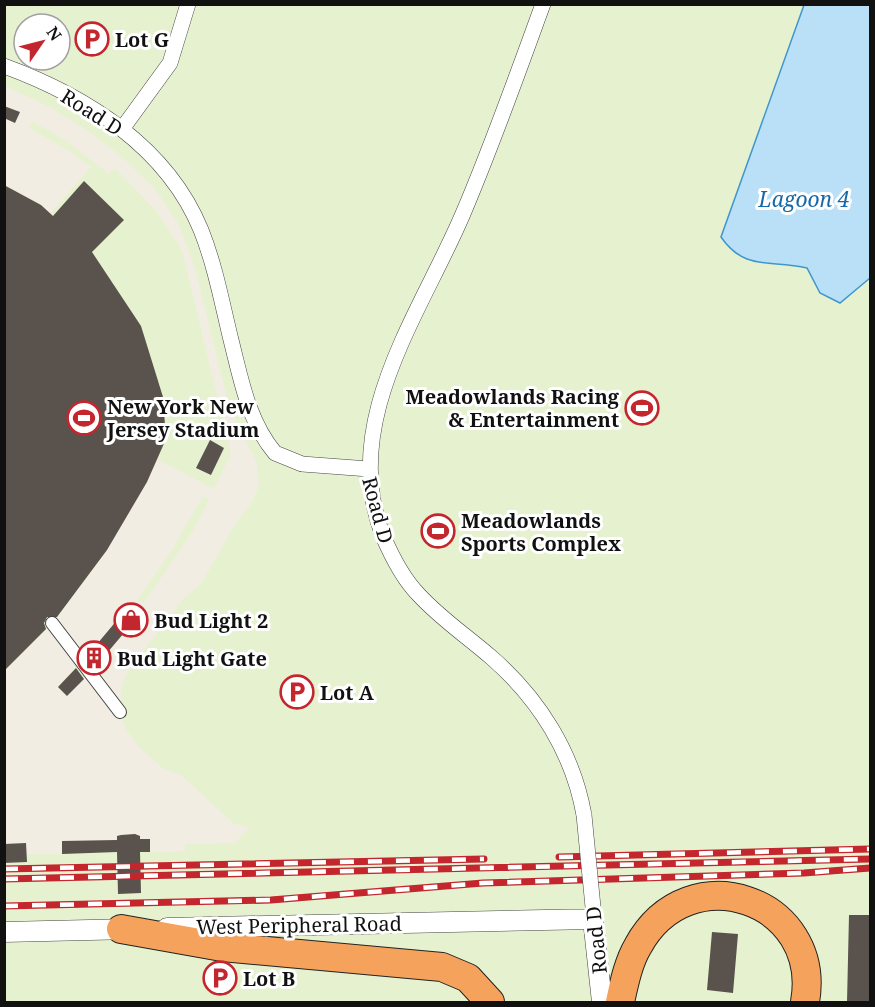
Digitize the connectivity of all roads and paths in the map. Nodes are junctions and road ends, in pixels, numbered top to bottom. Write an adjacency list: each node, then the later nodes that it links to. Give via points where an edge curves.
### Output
1 (188, 4): 4 (street, via 170,63)
2 (543, 4): 5 (street, via 484,165 389,373 371,434)
3 (4, 66): 4 (street, Road D, via 75,98)
4 (122, 129): 5 (street, Road D, via 170,173 194,214 211,258 242,385 255,423 268,445 282,458 302,464)
5 (369, 469): 8 (street, Road D, bridge, via 380,527 406,580 425,602 505,670 535,704 565,756 584,814)
6 (52, 623): 7 (street)
7 (120, 712)
8 (593, 913): 9 (street, West Peripheral Road); 12 (street); 13 (street, Road D)
9 (121, 929): 10 (street, West Peripheral Road); 11 (highway, via 222,947 442,967 468,978)
10 (4, 932)
11 (490, 1002)
12 (590, 1002)
13 (602, 1002)
14 (620, 1002): 15 (highway, via 626,974 652,926 685,902 703,895 746,900 783,925 805,964)
15 (805, 1002)

